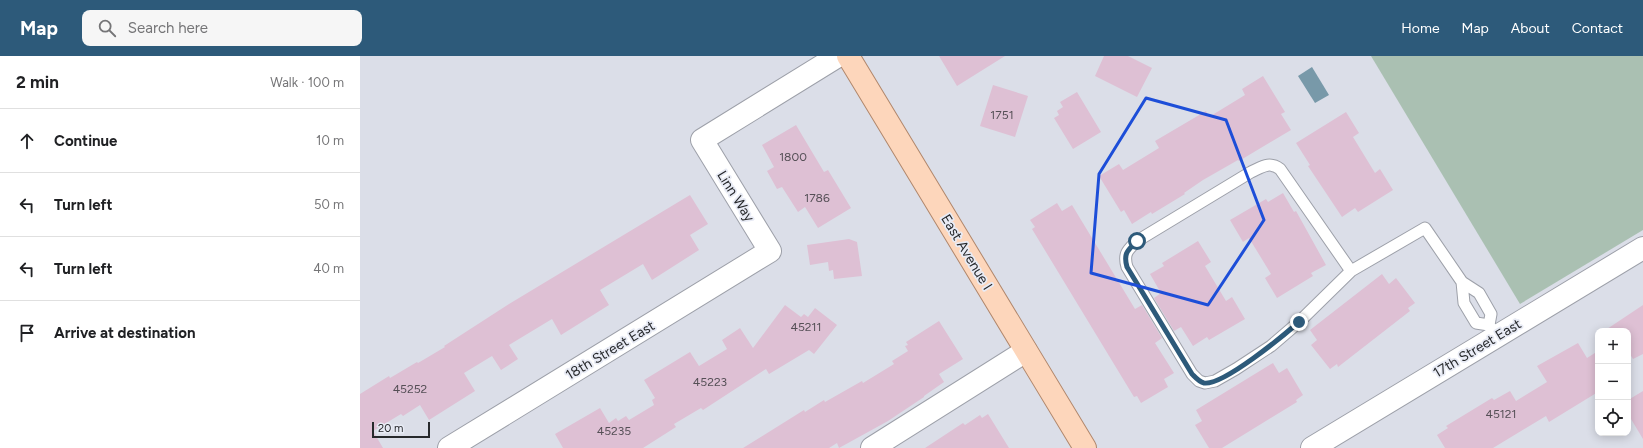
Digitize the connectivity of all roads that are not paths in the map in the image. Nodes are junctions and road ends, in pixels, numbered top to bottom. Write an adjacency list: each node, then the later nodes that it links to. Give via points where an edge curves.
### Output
1 (838, 56): 4 (street, Linn Way, via 702,140)
2 (848, 56): 8 (main road, East Avenue I)
3 (1643, 248): 7 (street, 17th Street East)
4 (770, 251): 9 (street, 18th Street East)
5 (1351, 271): 5 (lane, via 1271,346 1215,381 1205,383 1192,374 1124,258 1126,252 1137,241 1268,164 1280,169); 6 (lane, via 1425,228)
6 (1462, 282): 7 (lane, via 1479,293 1491,314); 7 (lane, via 1464,303 1476,323)
7 (1493, 331): 12 (street, 17th Street East)
8 (1026, 351): 10 (street); 11 (main road, East Avenue I)
9 (449, 448)
10 (872, 448)
11 (1085, 448)
12 (1312, 448)

